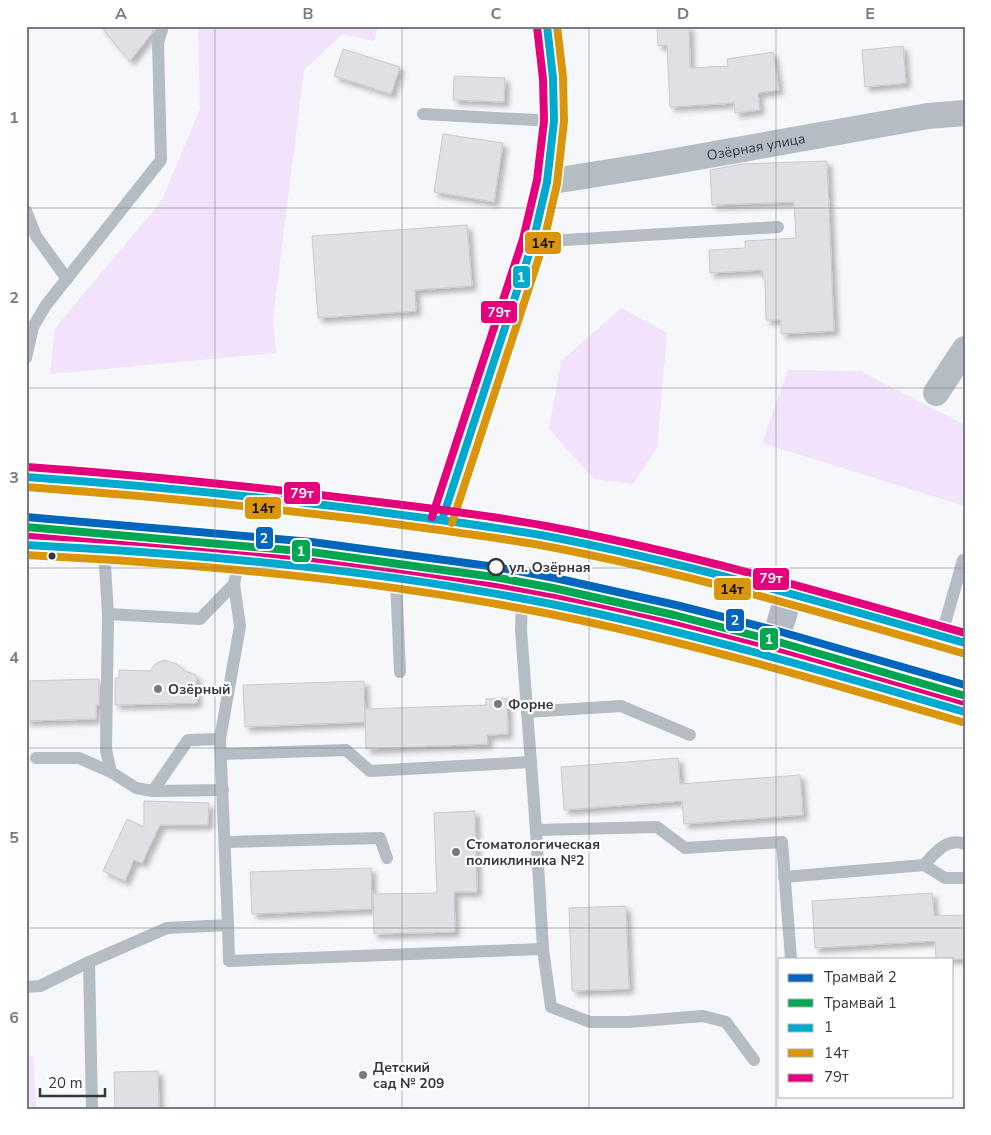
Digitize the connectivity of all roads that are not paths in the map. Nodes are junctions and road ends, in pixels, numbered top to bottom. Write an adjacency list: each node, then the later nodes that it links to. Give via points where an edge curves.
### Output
1 (163, 26): 10 (lane, via 158,43 160,160)
2 (547, 26): 5 (street, via 554,78)
3 (965, 113): 6 (street, Озёрная улица, via 928,116)
4 (423, 114): 5 (lane)
5 (554, 121): 6 (street)
6 (547, 182): 9 (street)
7 (26, 211): 10 (lane, via 36,236)
8 (778, 227): 9 (lane)
9 (533, 242): 15 (street)
10 (67, 279): 12 (lane, via 33,327)
11 (965, 349): 13 (street)
12 (26, 358)
13 (936, 393)
14 (26, 477): 15 (main road, via 300,502)
15 (442, 520): 21 (main road, via 573,542)
16 (26, 545): 17 (main road)
17 (104, 548): 19 (main road); 23 (lane)
18 (963, 560): 24 (lane)
19 (237, 572): 20 (main road, via 307,567); 23 (lane, via 200,618); 30 (lane, via 240,626)
20 (396, 579): 22 (main road); 26 (lane)
21 (789, 594): 24 (main road); 25 (main road)
22 (522, 599): 25 (main road); 27 (lane)
23 (108, 614): 34 (lane, via 106,750)
24 (953, 640)
25 (771, 656): 28 (main road)
26 (400, 672)
27 (527, 712): 29 (lane, via 621,706); 33 (lane)
28 (965, 712)
29 (690, 735)
30 (220, 739): 31 (lane); 36 (lane, via 188,740)
31 (221, 754): 33 (lane, via 346,750 370,771); 35 (lane)
32 (36, 758): 34 (lane, via 79,758)
33 (531, 762): 37 (lane)
34 (111, 772): 36 (lane, via 136,788)
35 (223, 790): 36 (lane); 38 (lane)
36 (153, 791)
37 (536, 830): 42 (lane, via 657,827 685,848 782,842); 45 (lane)
38 (225, 842): 40 (lane, via 380,838); 44 (lane)
39 (965, 844): 41 (lane, via 958,842 942,846)
40 (387, 858)
41 (924, 865): 42 (lane); 43 (lane, via 945,878)
42 (784, 877): 46 (lane)
43 (965, 878)
44 (228, 925): 45 (lane, via 229,961); 47 (lane, via 167,928)
45 (543, 949): 49 (lane, via 551,1007 590,1022 703,1016 726,1022)
46 (791, 958)
47 (89, 962): 48 (lane, via 40,986); 50 (lane)
48 (26, 987)
49 (754, 1060)
50 (92, 1109)

